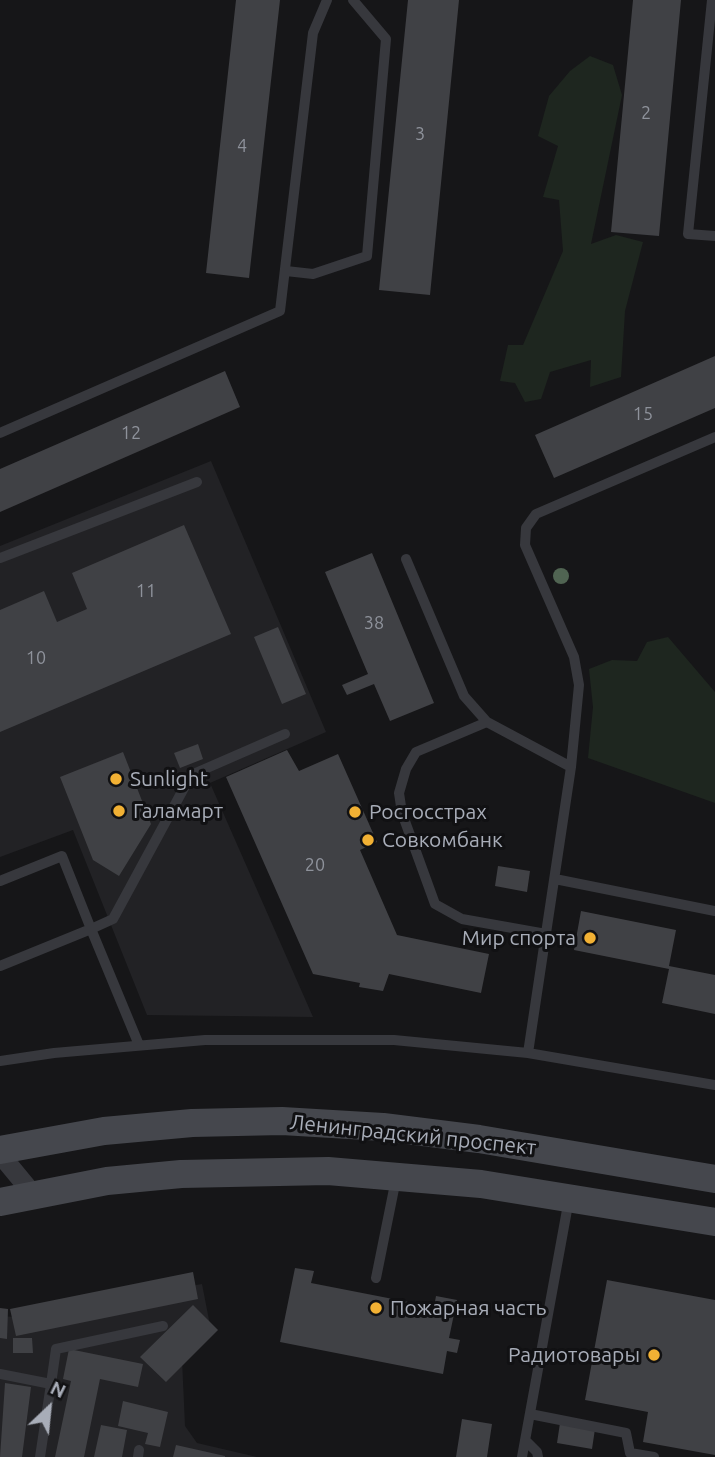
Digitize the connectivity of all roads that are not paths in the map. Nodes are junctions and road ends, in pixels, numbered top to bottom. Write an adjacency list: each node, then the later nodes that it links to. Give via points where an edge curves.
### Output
1 (327, 0): 5 (lane, via 313,33)
2 (354, 0): 5 (lane, via 386,39 367,256 313,274)
3 (712, 0): 4 (lane, via 688,234)
4 (715, 236)
5 (286, 271): 6 (lane, via 281,311)
6 (0, 433)
7 (715, 437): 13 (lane, via 536,514 526,528 525,545 574,657 579,685)
8 (197, 482): 9 (lane)
9 (0, 558)
10 (406, 559): 11 (lane, via 464,696)
11 (487, 722): 13 (lane); 18 (lane, via 416,752 399,793 402,813 435,904 462,919)
12 (285, 734): 17 (lane, via 191,775 113,919)
13 (571, 767): 14 (lane)
14 (555, 879): 16 (lane); 18 (lane)
15 (0, 881): 17 (lane, via 62,856)
16 (715, 911)
17 (91, 929): 19 (lane); 20 (lane)
18 (545, 934): 21 (lane)
19 (0, 966)
20 (139, 1045): 21 (lane, via 264,1039 394,1040); 22 (lane)
21 (528, 1053): 23 (lane)
22 (0, 1061)
23 (715, 1085)
24 (0, 1152): 25 (main road, Ленинградский проспект, via 116,1130 282,1121 383,1128); 28 (street, Ленинградский проспект)
25 (577, 1154): 27 (main road, Ленинградский проспект); 29 (main road)
26 (397, 1175): 28 (main road, Ленинградский проспект, via 279,1170 193,1173); 29 (main road, Ленинградский проспект); 32 (lane)
27 (715, 1179)
28 (33, 1194): 30 (main road, Ленинградский проспект)
29 (569, 1196): 31 (main road, Ленинградский проспект); 36 (lane)
30 (0, 1202)
31 (715, 1222)
32 (376, 1278)
33 (163, 1326): 35 (lane, via 56,1349)
34 (0, 1374): 35 (lane)
35 (51, 1384): 38 (lane)
36 (530, 1414): 37 (lane); 41 (lane, via 626,1433 630,1453)
37 (525, 1440): 39 (lane); 40 (lane)
38 (40, 1457)
39 (522, 1457)
40 (538, 1457)
41 (653, 1457)

